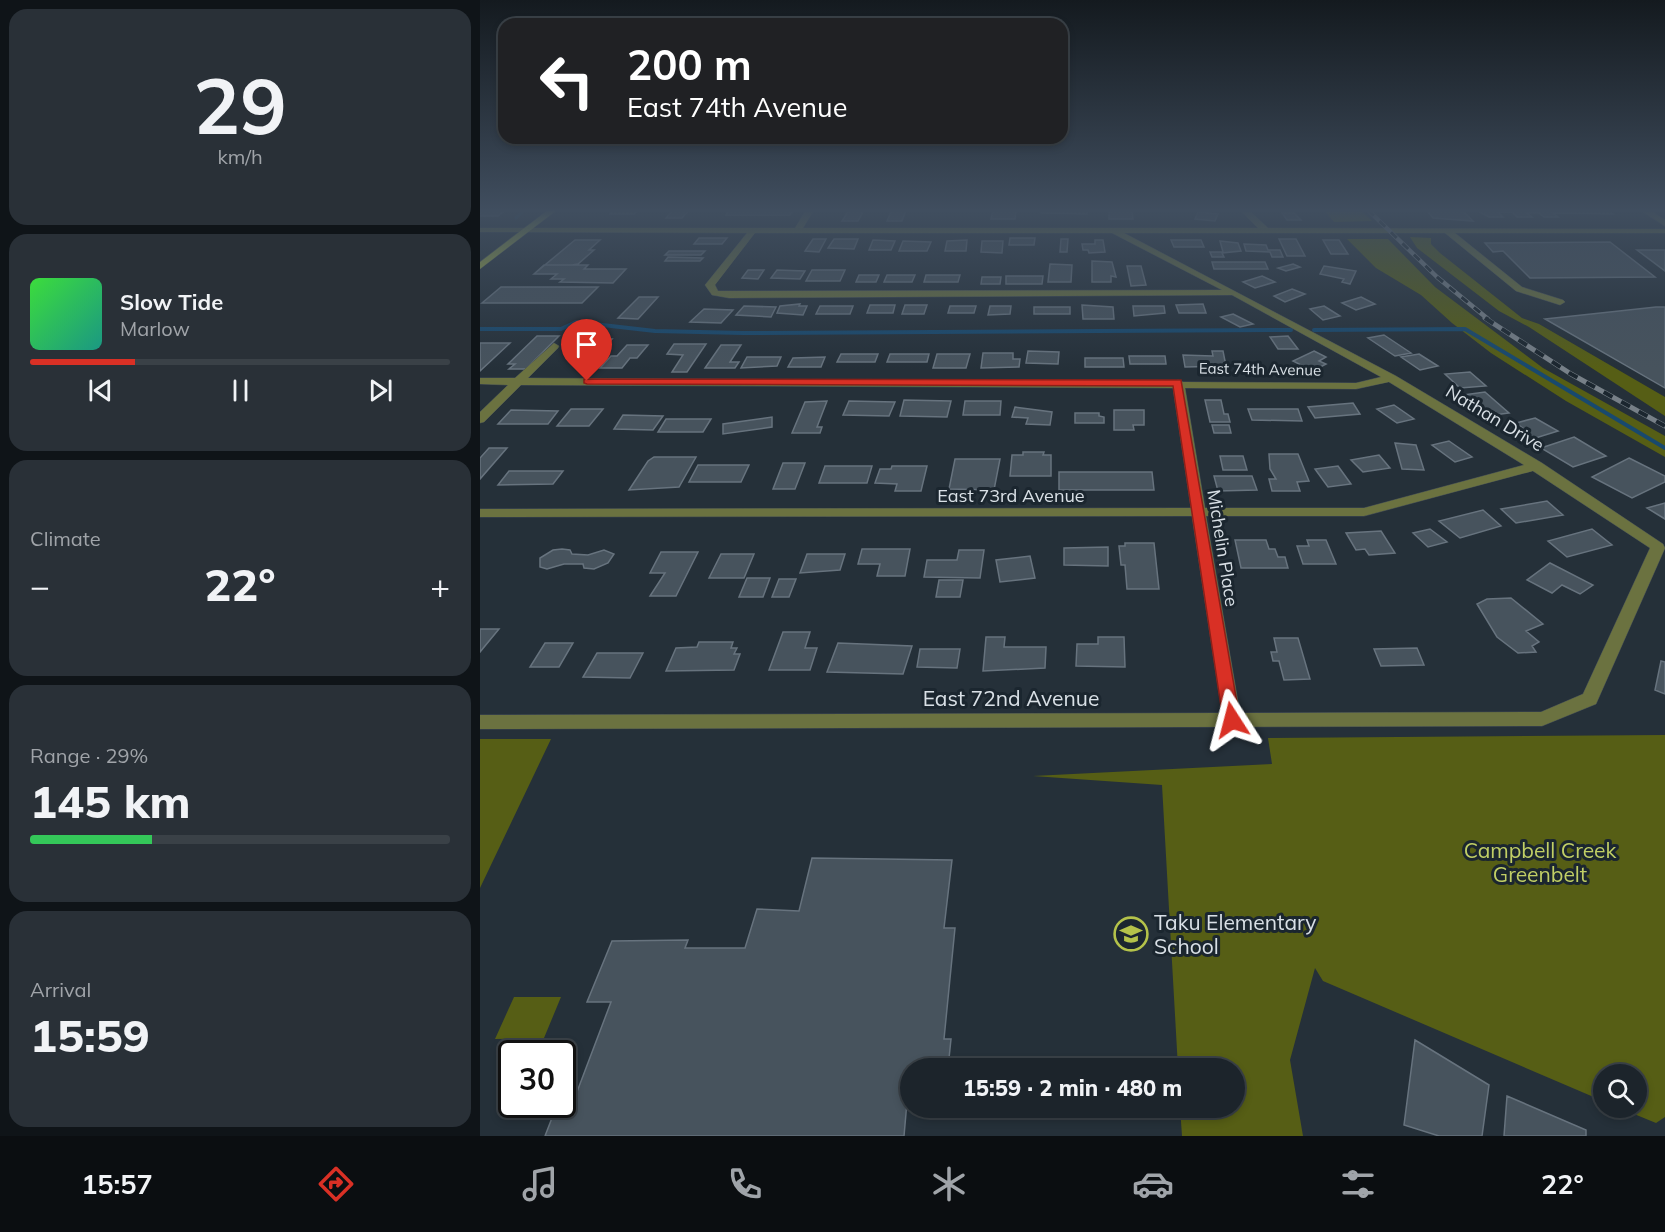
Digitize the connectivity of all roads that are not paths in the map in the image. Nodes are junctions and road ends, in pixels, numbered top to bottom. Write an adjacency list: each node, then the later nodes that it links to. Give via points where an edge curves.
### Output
1 (727, 263): 4 (street, via 710,285 715,293)
2 (1176, 263): 4 (street, Nathan Drive)
3 (1487, 263): 5 (street, via 1519,289)
4 (1234, 292): 7 (street, Nathan Drive)
5 (1560, 302)
6 (554, 346): 9 (street)
7 (1392, 378): 10 (street, East 74th Avenue, via 1356,386); 12 (street, Nathan Drive)
8 (480, 381): 9 (street, East 74th Avenue)
9 (517, 381): 10 (street, East 74th Avenue); 11 (street)
10 (1178, 383): 13 (street, Michelin Place)
11 (480, 419)
12 (1537, 466): 13 (street, East 73rd Avenue, via 1364,512); 15 (street, Nathan Drive)
13 (1197, 512): 14 (street, East 73rd Avenue); 17 (street, Michelin Place)
14 (480, 513)
15 (1662, 547): 16 (street, Nathan Drive, via 1590,699)
16 (1542, 719): 17 (street, East 72nd Avenue)
17 (1232, 720): 18 (street, East 72nd Avenue)
18 (480, 722)

